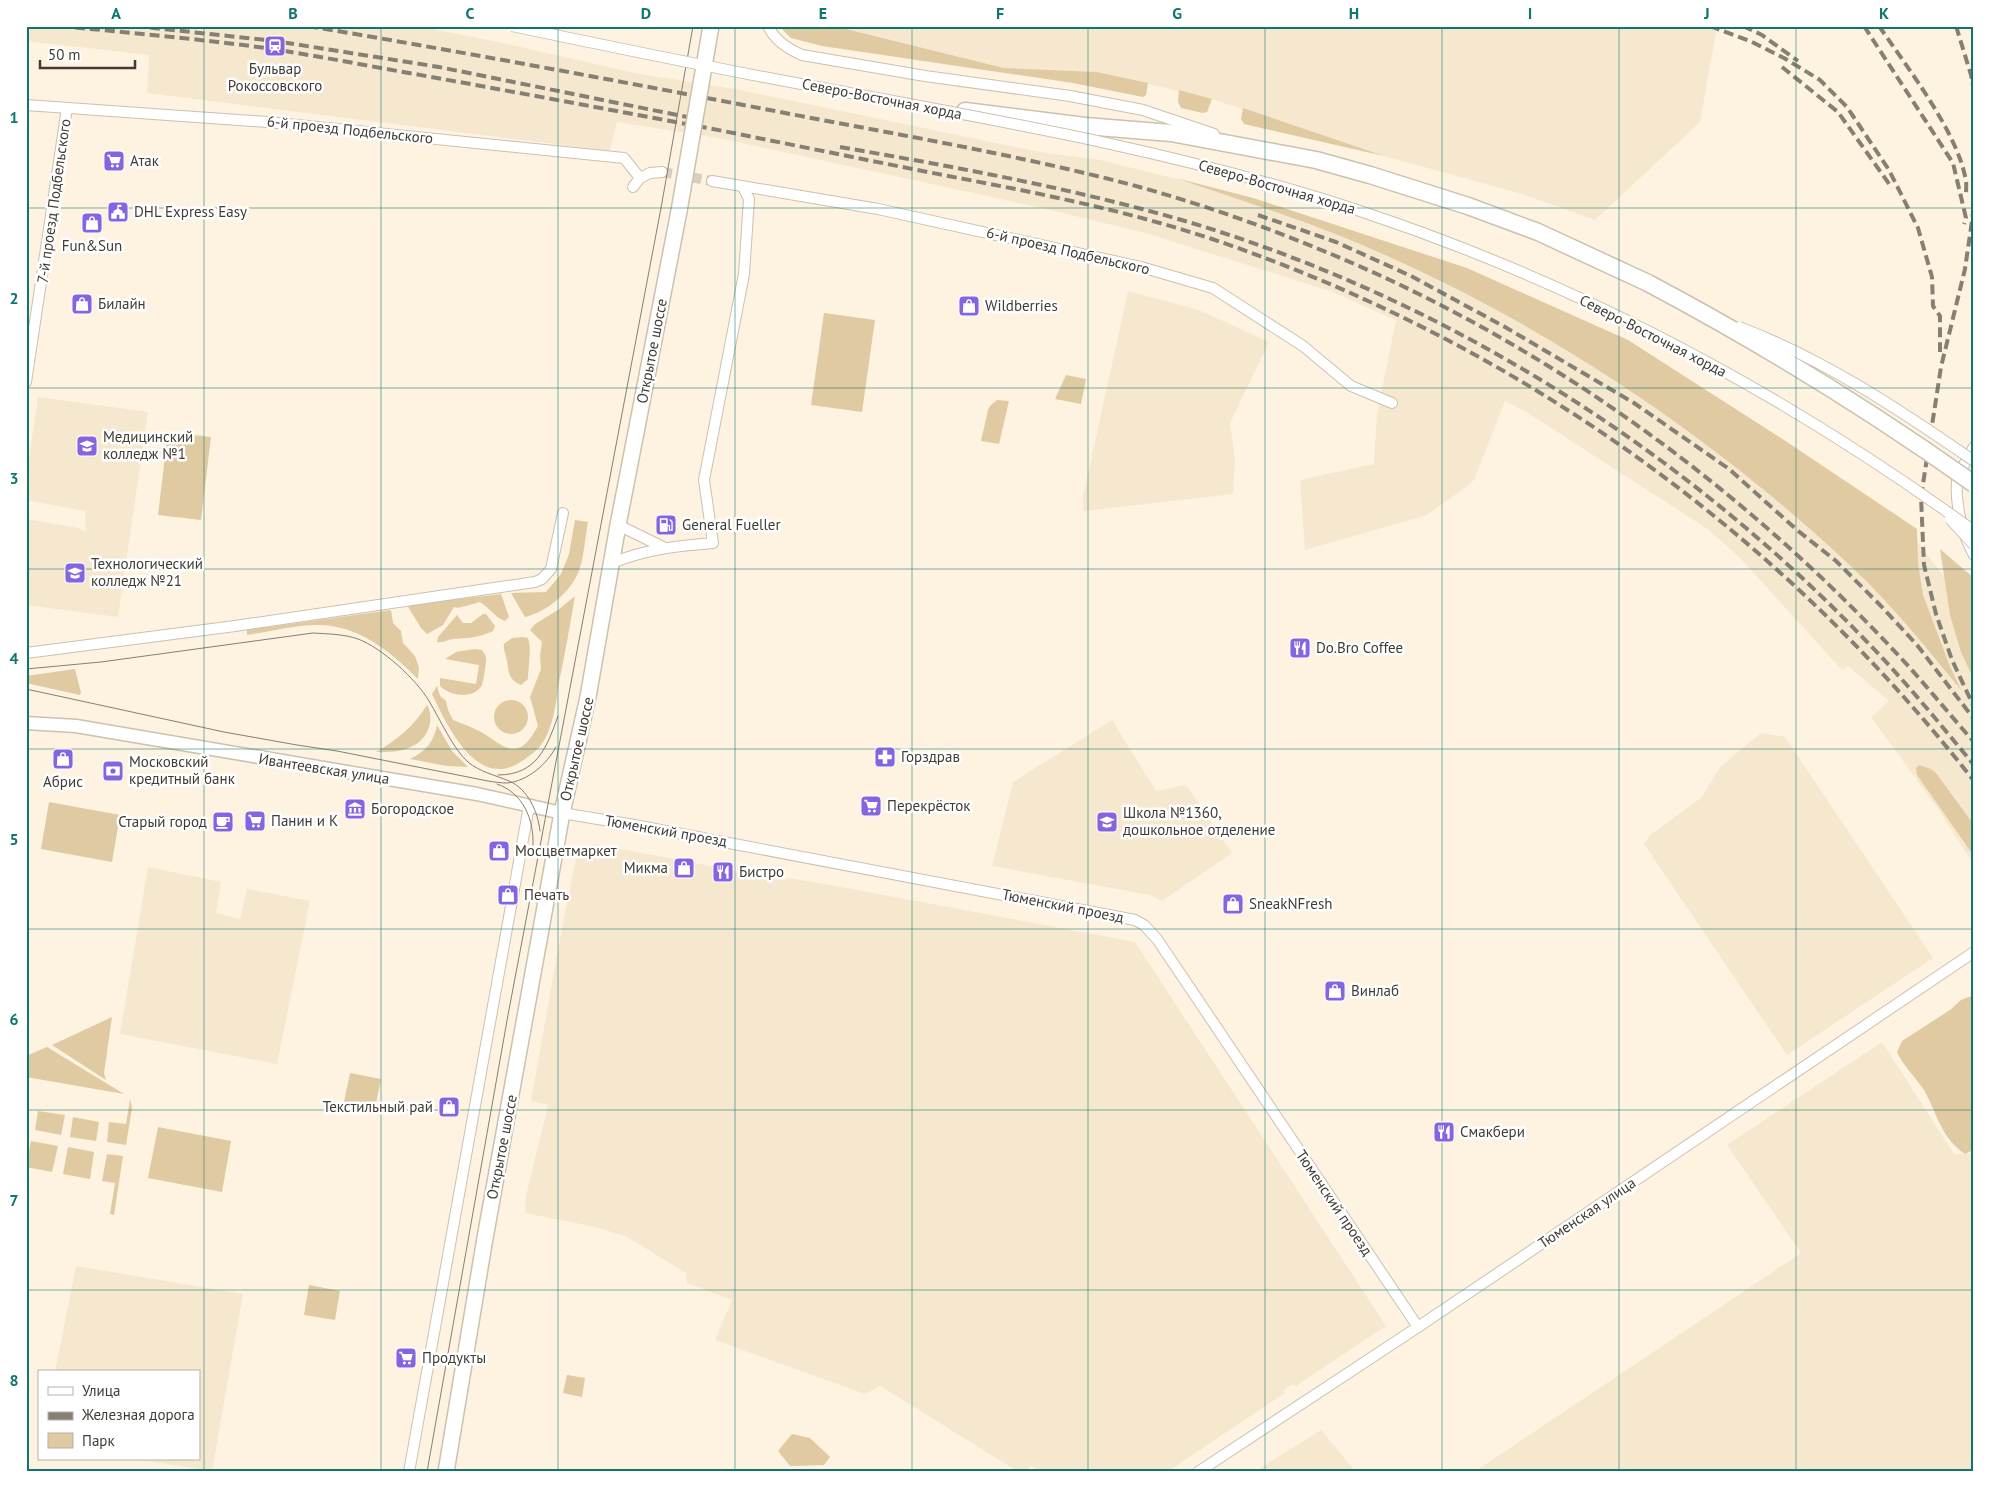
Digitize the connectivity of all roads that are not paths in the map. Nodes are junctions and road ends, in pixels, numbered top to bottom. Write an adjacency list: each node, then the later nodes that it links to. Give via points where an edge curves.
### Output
1 (512, 26): 19 (street, Северо-Восточная хорда, bridge, via 1162,156 1364,212 1530,276 1678,346 1754,387)
2 (523, 26): 7 (main road, Северо-Восточная хорда, via 931,106 1085,126 1171,133)
3 (711, 26): 21 (main road, Открытое шоссе, bridge)
4 (768, 26): 7 (street, via 789,50 802,55 1143,110)
5 (26, 105): 6 (street, 6-й проезд Подбельского)
6 (67, 108): 9 (street, 6-й проезд Подбельского, via 268,122 624,158); 14 (street, 7-й проезд Подбельского)
7 (1251, 147): 13 (main road, Северо-Восточная хорда, bridge, via 1316,160 1468,206 1538,232)
8 (662, 172): 9 (street)
9 (640, 178): 11 (street)
10 (712, 181): 12 (street, 6-й проезд Подбельского)
11 (634, 187)
12 (743, 187): 15 (street, 6-й проезд Подбельского, via 878,209 1142,266 1213,288 1303,346 1351,386); 24 (street, via 748,199 744,274 704,480 713,543)
13 (1710, 316): 17 (street, bridge, via 1769,338 1853,382); 18 (main road, Северо-Восточная хорда, bridge, via 1864,410)
14 (26, 382)
15 (1392, 403)
16 (1974, 447): 25 (street, via 1957,481 1960,516)
17 (1974, 461)
18 (1974, 484)
19 (1933, 502): 22 (street, Северо-Восточная хорда, bridge); 23 (street, bridge)
20 (563, 513): 27 (street, via 551,569 535,582)
21 (618, 525): 24 (street); 26 (main road, Открытое шоссе)
22 (1974, 531)
23 (1974, 545)
24 (663, 547): 26 (street)
25 (1974, 555)
26 (612, 563): 30 (main road, Открытое шоссе, via 588,697)
27 (26, 653)
28 (26, 723): 29 (street, Ивантеевская улица, via 76,726 477,794)
29 (529, 806): 30 (street, Ивантеевская улица); 33 (street)
30 (562, 813): 32 (street, Тюменский проезд, via 1136,920 1156,939); 34 (main road, Открытое шоссе)
31 (1974, 952): 32 (street, Тюменская улица)
32 (1418, 1327): 35 (street, Тюменская улица)
33 (410, 1472)
34 (446, 1472)
35 (1198, 1472)

